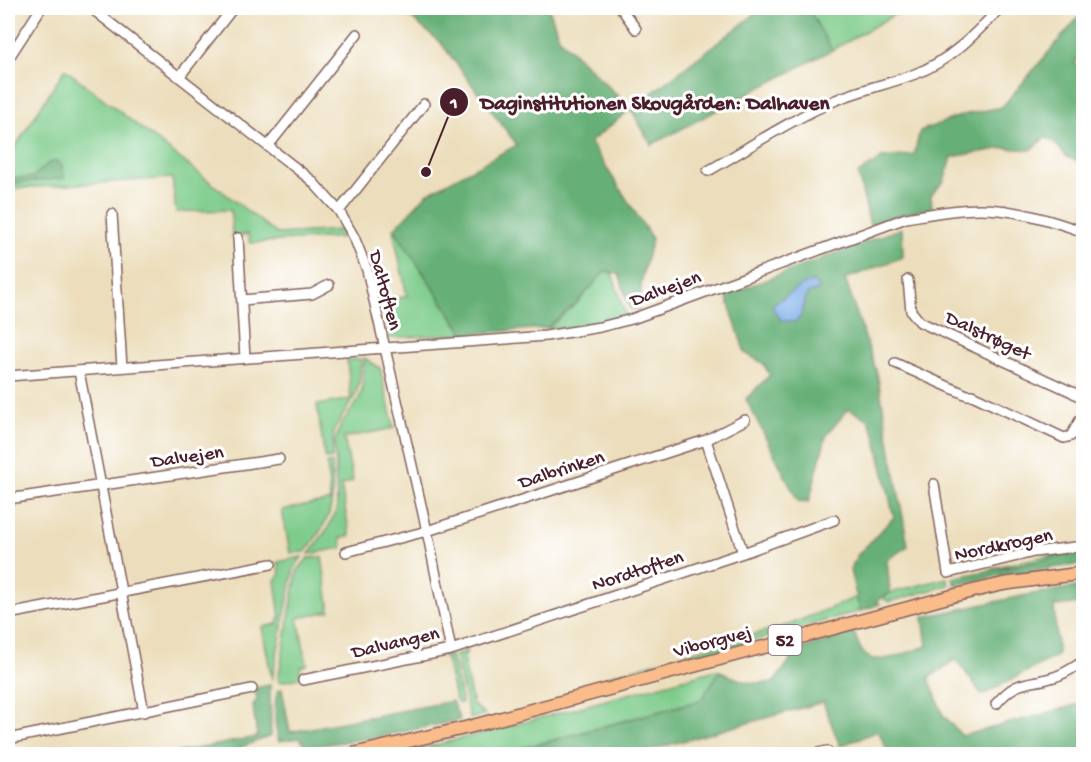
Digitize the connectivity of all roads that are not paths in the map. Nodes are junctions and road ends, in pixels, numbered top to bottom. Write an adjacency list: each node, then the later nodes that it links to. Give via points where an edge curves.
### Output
1 (41, 8): 8 (street)
2 (91, 8): 9 (street, Daltoften)
3 (233, 8): 9 (street)
4 (621, 8): 6 (street)
5 (1000, 8): 12 (street, via 962,47 934,66 835,100)
6 (636, 29)
7 (357, 34): 11 (street)
8 (8, 59)
9 (179, 76): 11 (street, Daltoften)
10 (424, 104): 13 (street)
11 (268, 146): 13 (street, Daltoften, via 310,180)
12 (708, 171)
13 (339, 211): 20 (street, Daltoften, via 367,270)
14 (112, 214): 23 (street)
15 (1083, 232): 20 (street, Dalvejen, via 1052,220 980,209 906,218 667,307 600,327 546,336)
16 (238, 238): 19 (street)
17 (908, 280): 26 (street, Dalstrøget, via 911,311 920,322)
18 (329, 285): 19 (street, via 312,294)
19 (242, 300): 21 (street)
20 (384, 347): 21 (street, Dalvejen); 35 (street, Dalvangen)
21 (245, 358): 23 (street, Dalvejen)
22 (894, 363): 27 (street, via 1064,438 1071,436)
23 (122, 367): 24 (street, Dalvejen)
24 (79, 370): 25 (street, Dalvejen); 32 (street)
25 (8, 376)
26 (1083, 399)
27 (1083, 413)
28 (745, 420): 29 (street, Dalbrinken)
29 (706, 440): 35 (street, Dalbrinken); 38 (street)
30 (279, 459): 32 (street, Dalvejen)
31 (934, 484): 36 (street, Nordkrogen, via 948,573 1034,552)
32 (101, 485): 33 (street, Dalvejen); 41 (street)
33 (8, 499)
34 (834, 520): 38 (street, Nordtoften)
35 (427, 531): 37 (street); 43 (street, Dalvangen)
36 (1083, 546)
37 (346, 552)
38 (743, 553): 43 (street, Nordtoften)
39 (271, 564): 41 (street)
40 (1083, 573): 50 (main road, Viborgvej / 52, via 1003,584 940,599 469,727)
41 (121, 592): 42 (street); 48 (street)
42 (8, 614)
43 (451, 650): 45 (street, Dalvangen)
44 (1083, 661): 47 (street, via 1054,677 1020,684)
45 (303, 680)
46 (252, 689): 48 (street)
47 (996, 704)
48 (144, 712): 49 (street)
49 (8, 739)
50 (353, 754)
51 (813, 754): 52 (street)
52 (828, 754)

